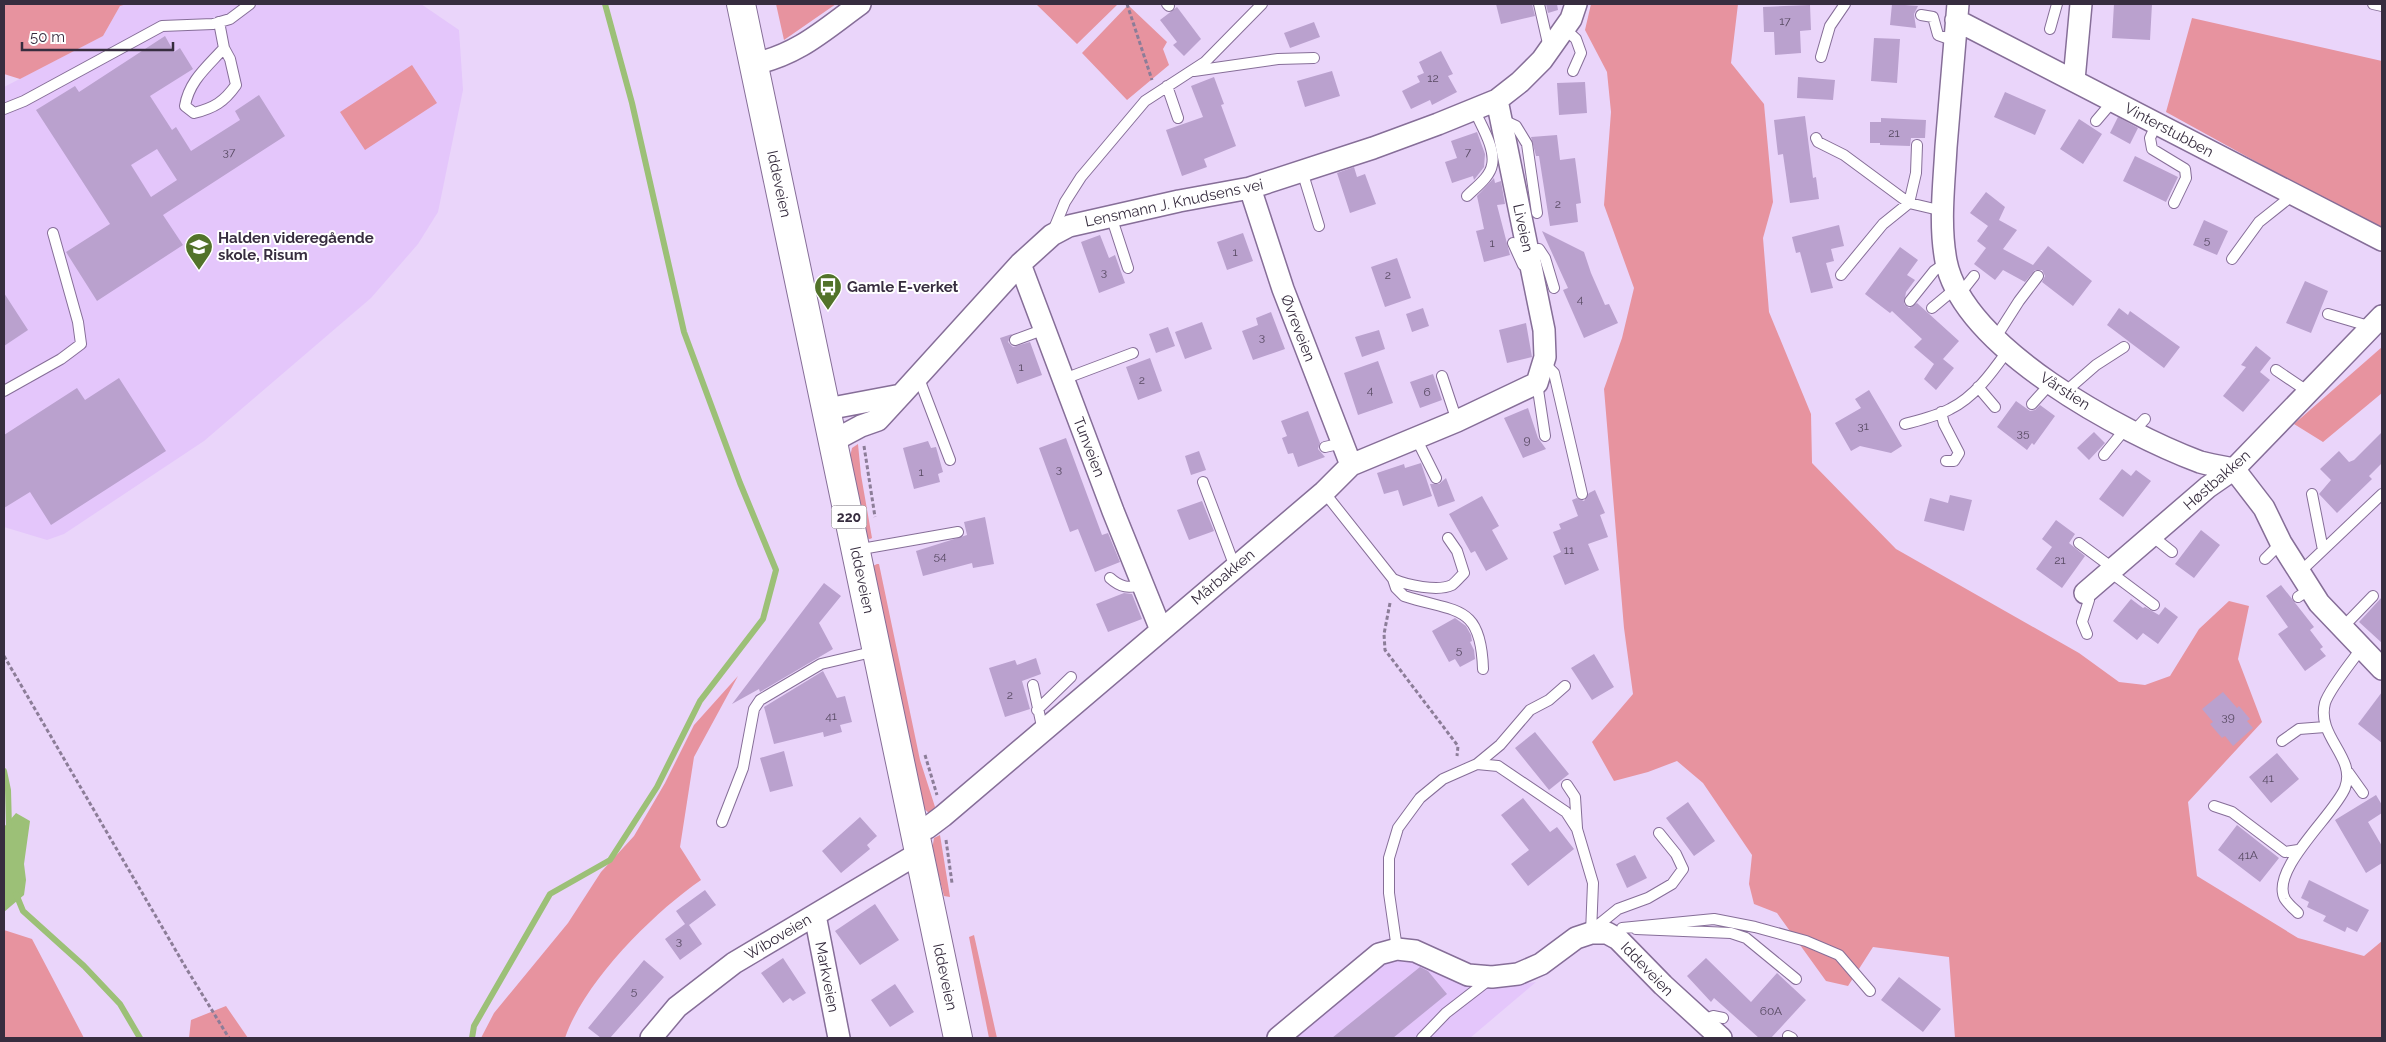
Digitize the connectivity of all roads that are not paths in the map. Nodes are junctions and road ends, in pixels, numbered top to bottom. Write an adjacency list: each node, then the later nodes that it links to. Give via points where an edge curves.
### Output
1 (250, 4): 13 (lane, via 230,19)
2 (741, 4): 21 (main road, Iddeveien / 220)
3 (860, 4): 21 (street, via 804,45 778,58)
4 (1262, 4): 22 (lane, via 1205,62)
5 (1539, 4): 18 (lane)
6 (1576, 4): 15 (street, Lensmann J. Knudsens vei)
7 (1845, 4): 20 (lane, via 1830,26)
8 (2058, 4): 16 (lane)
9 (2081, 4): 24 (street)
10 (2373, 4): 11 (lane)
11 (2382, 6)
12 (1921, 15): 14 (lane, via 1933,17 1938,35)
13 (220, 22): 17 (lane); 27 (lane, via 162,26)
14 (1956, 22): 24 (street, Vinterstubben); 41 (street, Vårstien)
15 (1565, 29): 18 (street, Lensmann J. Knudsens vei); 23 (lane, via 1576,39 1581,53)
16 (2050, 29)
17 (224, 48): 17 (lane, via 193,80 187,92 185,106 194,113 213,109 226,100 236,85)
18 (1549, 51): 29 (street, Lensmann J. Knudsens vei)
19 (1314, 58): 22 (lane, via 1278,59)
20 (1820, 58)
21 (754, 64): 79 (main road, Iddeveien / 220)
22 (1190, 71): 25 (lane)
23 (1573, 71)
24 (2074, 80): 26 (street, Vinterstubben)
25 (1167, 86): 30 (lane); 46 (lane, via 1128,119 1081,177 1065,202)
26 (2114, 101): 31 (lane); 32 (street, Vinterstubben)
27 (4, 109)
28 (1474, 109): 29 (street, Lensmann J. Knudsens vei); 35 (street, Lensmann J. Knudsens vei, via 1429,128); 38 (lane, via 1491,150 1493,165)
29 (1499, 109): 42 (lane, via 1516,126 1527,144); 48 (street, Liveien)
30 (1178, 118)
31 (2096, 121)
32 (2157, 123): 37 (street, Vinterstubben); 39 (lane, via 2150,138 2152,149 2185,169 2186,178)
33 (1816, 138): 40 (lane)
34 (1917, 145): 40 (lane, via 1916,173)
35 (1302, 171): 36 (street, Lensmann J. Knudsens vei); 44 (lane)
36 (1250, 188): 43 (street, Lensmann J. Knudsens vei); 90 (street, Øvreveien, via 1334,445)
37 (2293, 195): 47 (street, Vinterstubben); 49 (lane, via 2259,222)
38 (1468, 196)
39 (2174, 202)
40 (1909, 203): 41 (lane); 53 (lane, via 1883,224)
41 (1943, 212): 50 (street, Vårstien)
42 (1536, 213)
43 (1111, 216): 46 (street, Lensmann J. Knudsens vei, via 1069,226); 52 (lane)
44 (1319, 226)
45 (53, 234): 74 (lane, via 78,322 80,344 61,359)
46 (1052, 234): 51 (street, Lensmann J. Knudsens vei)
47 (2382, 240)
48 (1521, 246): 56 (lane, via 1539,249); 67 (street, Liveien, via 1533,275)
49 (2232, 260)
50 (1947, 262): 57 (street, Vårstien); 58 (lane, via 1934,271)
51 (1020, 264): 62 (street, Tunveien); 69 (street, Lensmann J. Knudsens vei)
52 (1128, 268)
53 (1841, 275)
54 (1974, 276): 57 (lane)
55 (2038, 276): 64 (lane, via 2019,300)
56 (1554, 288)
57 (1958, 291): 59 (lane); 64 (street, Vårstien, via 1976,318)
58 (1910, 301)
59 (1932, 308)
60 (2328, 314): 61 (lane)
61 (2377, 321): 75 (street, Høstbakken)
62 (1045, 329): 63 (lane); 71 (street, Tunveien)
63 (1015, 340)
64 (2002, 344): 72 (lane); 73 (street, Vårstien)
65 (2124, 347): 73 (lane)
66 (1133, 353): 71 (lane)
67 (1542, 368): 81 (street, Mårbakken); 84 (lane); 95 (lane, via 1554,373)
68 (2276, 370): 75 (lane)
69 (918, 376): 76 (street, Lensmann J. Knudsens vei); 88 (lane)
70 (1442, 376): 81 (lane)
71 (1064, 379): 111 (street, Tunveien, via 1107,513)
72 (1978, 387): 78 (lane); 80 (lane, via 1951,409)
73 (2058, 387): 77 (lane); 83 (street, Vårstien)
74 (4, 391)
75 (2307, 392): 91 (street, Høstbakken)
76 (901, 395): 79 (street); 86 (street, Lensmann J. Knudsens vei, via 878,420)
77 (2032, 404)
78 (1996, 407)
79 (827, 409): 86 (main road, Iddeveien / 220)
80 (1941, 412): 82 (lane); 89 (lane, via 1959,453 1954,461)
81 (1457, 421): 85 (street, Mårbakken)
82 (1905, 424)
83 (2135, 426): 87 (lane); 91 (street, Vårstien, via 2202,462)
84 (1545, 436)
85 (1416, 438): 90 (street, Mårbakken); 92 (lane)
86 (833, 440): 103 (main road, Iddeveien / 220)
87 (2104, 455)
88 (950, 460)
89 (1946, 461)
90 (1351, 465): 94 (street, Mårbakken)
91 (2234, 469): 99 (street, Høstbakken, via 2208,487); 101 (street, via 2264,508)
92 (1436, 478)
93 (1204, 482): 107 (lane)
94 (1324, 492): 107 (street, Mårbakken); 110 (lane)
95 (1582, 494)
96 (2312, 494): 104 (lane)
97 (2381, 496): 104 (lane)
98 (958, 532): 103 (lane)
99 (2152, 536): 105 (lane); 108 (street, Høstbakken)
100 (1448, 538): 110 (lane, via 1457,551 1464,574 1451,585 1407,586)
101 (2281, 542): 106 (lane); 112 (street)
102 (2078, 543): 108 (lane)
103 (867, 548): 120 (main road, Iddeveien / 220)
104 (2323, 550): 112 (lane)
105 (2172, 552)
106 (2265, 559)
107 (1235, 567): 117 (street, Mårbakken)
108 (2112, 570): 113 (street, Høstbakken); 115 (lane)
109 (1110, 578): 111 (lane, via 1128,588)
110 (1393, 579): 121 (lane, via 1404,596 1466,614 1474,625 1482,649)
111 (1142, 585): 117 (street, Tunveien)
112 (2302, 586): 116 (street)
113 (2086, 593): 118 (lane, via 2088,600 2082,622)
114 (2373, 596): 116 (lane)
115 (2154, 605)
116 (2342, 628): 119 (street)
117 (1161, 630): 128 (street, Mårbakken)
118 (2087, 634)
119 (2361, 649): 122 (street); 127 (lane, via 2326,700)
120 (877, 651): 135 (lane, via 821,664 760,700 754,709 743,768); 138 (main road, Iddeveien / 220)
121 (1483, 669)
122 (2382, 669)
123 (1071, 677): 126 (lane)
124 (1033, 685): 126 (lane)
125 (1565, 686): 130 (lane, via 1530,710 1500,745)
126 (1037, 710): 128 (lane)
127 (2325, 727): 129 (lane, via 2299,729); 131 (lane)
128 (1043, 732): 138 (street, Mårbakken, via 927,828)
129 (2282, 741)
130 (1476, 764): 136 (lane, via 1498,766 1526,784 1566,812); 143 (lane, via 1456,772 1420,798 1398,828 1390,858 1390,893)
131 (2348, 772): 133 (lane); 139 (lane, via 2340,798)
132 (1567, 786): 136 (lane, via 1575,797)
133 (2363, 793)
134 (2214, 806): 139 (lane, via 2232,812 2285,852)
135 (722, 822)
136 (1577, 829): 142 (lane)
137 (1659, 833): 142 (lane, via 1683,869 1672,884 1648,898 1618,909)
138 (917, 842): 141 (street, Wiboveien); 150 (main road, Iddeveien / 220)
139 (2298, 850): 140 (lane, via 2283,883 2284,898)
140 (2298, 913)
141 (815, 915): 148 (street, Wiboveien, via 734,963 700,988 677,1007); 149 (street, Markveien)
142 (1603, 931): 144 (street, via 1576,938 1541,964 1518,974); 145 (lane, via 1731,933 1746,938); 146 (lane, via 1714,919 1755,927 1806,941 1839,955); 147 (street, Iddeveien, via 1618,939 1700,1021)
143 (1397, 949): 144 (street, via 1415,951 1468,975); 151 (street, via 1379,954)
144 (1492, 977): 152 (lane, via 1446,1013)
145 (1796, 979)
146 (1870, 991)
147 (1722, 1028)
148 (651, 1038)
149 (838, 1038)
150 (958, 1038)
151 (1278, 1038)
152 (1422, 1038)

